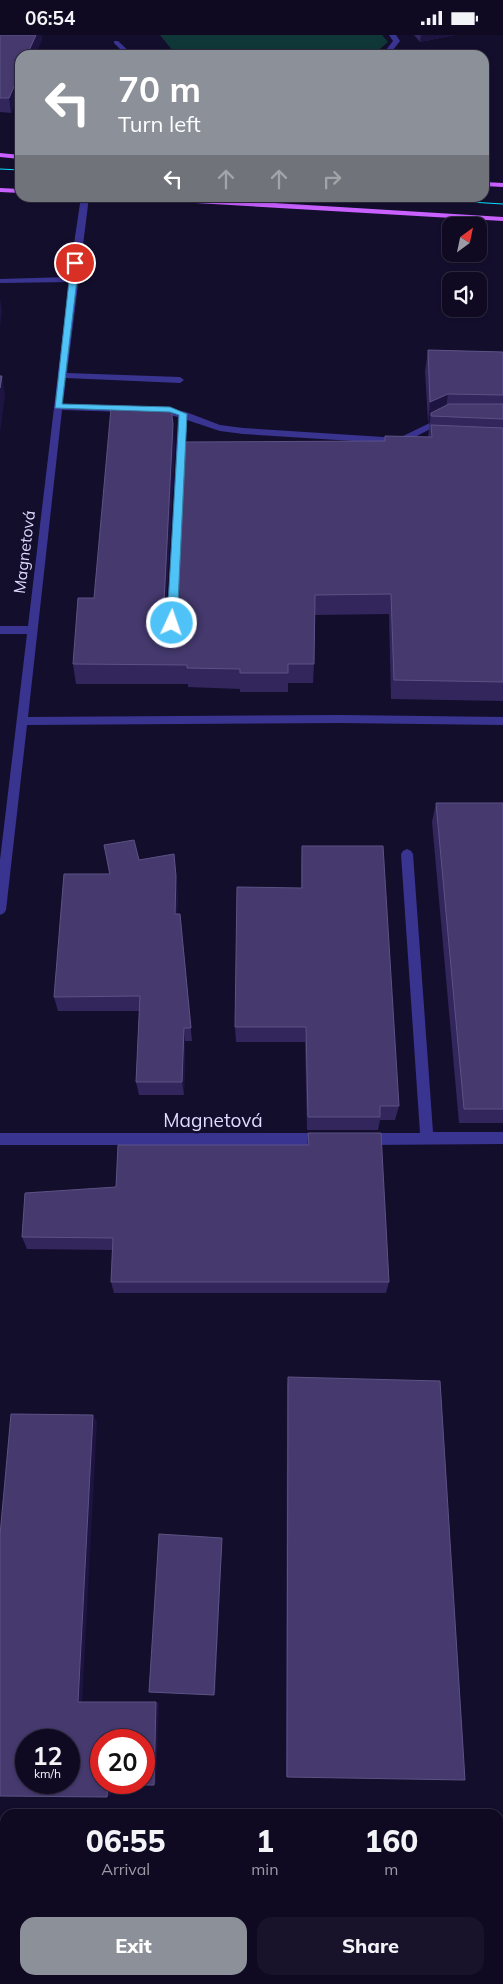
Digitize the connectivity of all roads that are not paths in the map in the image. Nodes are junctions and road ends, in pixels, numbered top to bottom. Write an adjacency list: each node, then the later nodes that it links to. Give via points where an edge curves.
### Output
1 (392, 35): 4 (street, via 397,41)
2 (116, 42): 3 (street)
3 (125, 50)
4 (389, 50)
5 (0, 155): 6 (main road)
6 (15, 156)
7 (489, 184): 8 (main road)
8 (503, 185)
9 (0, 190): 10 (main road)
10 (15, 191)
11 (84, 202): 14 (street, Magnetová)
12 (212, 202): 13 (main road)
13 (503, 219)
14 (73, 279): 15 (street); 16 (street, Magnetová)
15 (0, 281)
16 (62, 375): 17 (street); 18 (street, Magnetová)
17 (180, 379)
18 (58, 407): 19 (street, via 170,410); 25 (street, Magnetová)
19 (183, 414): 21 (street, via 218,427 262,433); 23 (street)
20 (455, 419): 21 (street, via 445,419)
21 (400, 441): 22 (street)
22 (420, 441)
23 (172, 623)
24 (0, 630): 25 (street)
25 (32, 630): 26 (street, Magnetová)
26 (22, 721): 27 (street); 29 (street, Magnetová)
27 (503, 721)
28 (406, 854): 32 (street)
29 (0, 910)
30 (503, 1138): 32 (street, Magnetová)
31 (0, 1139): 32 (street, Magnetová)
32 (427, 1139)

